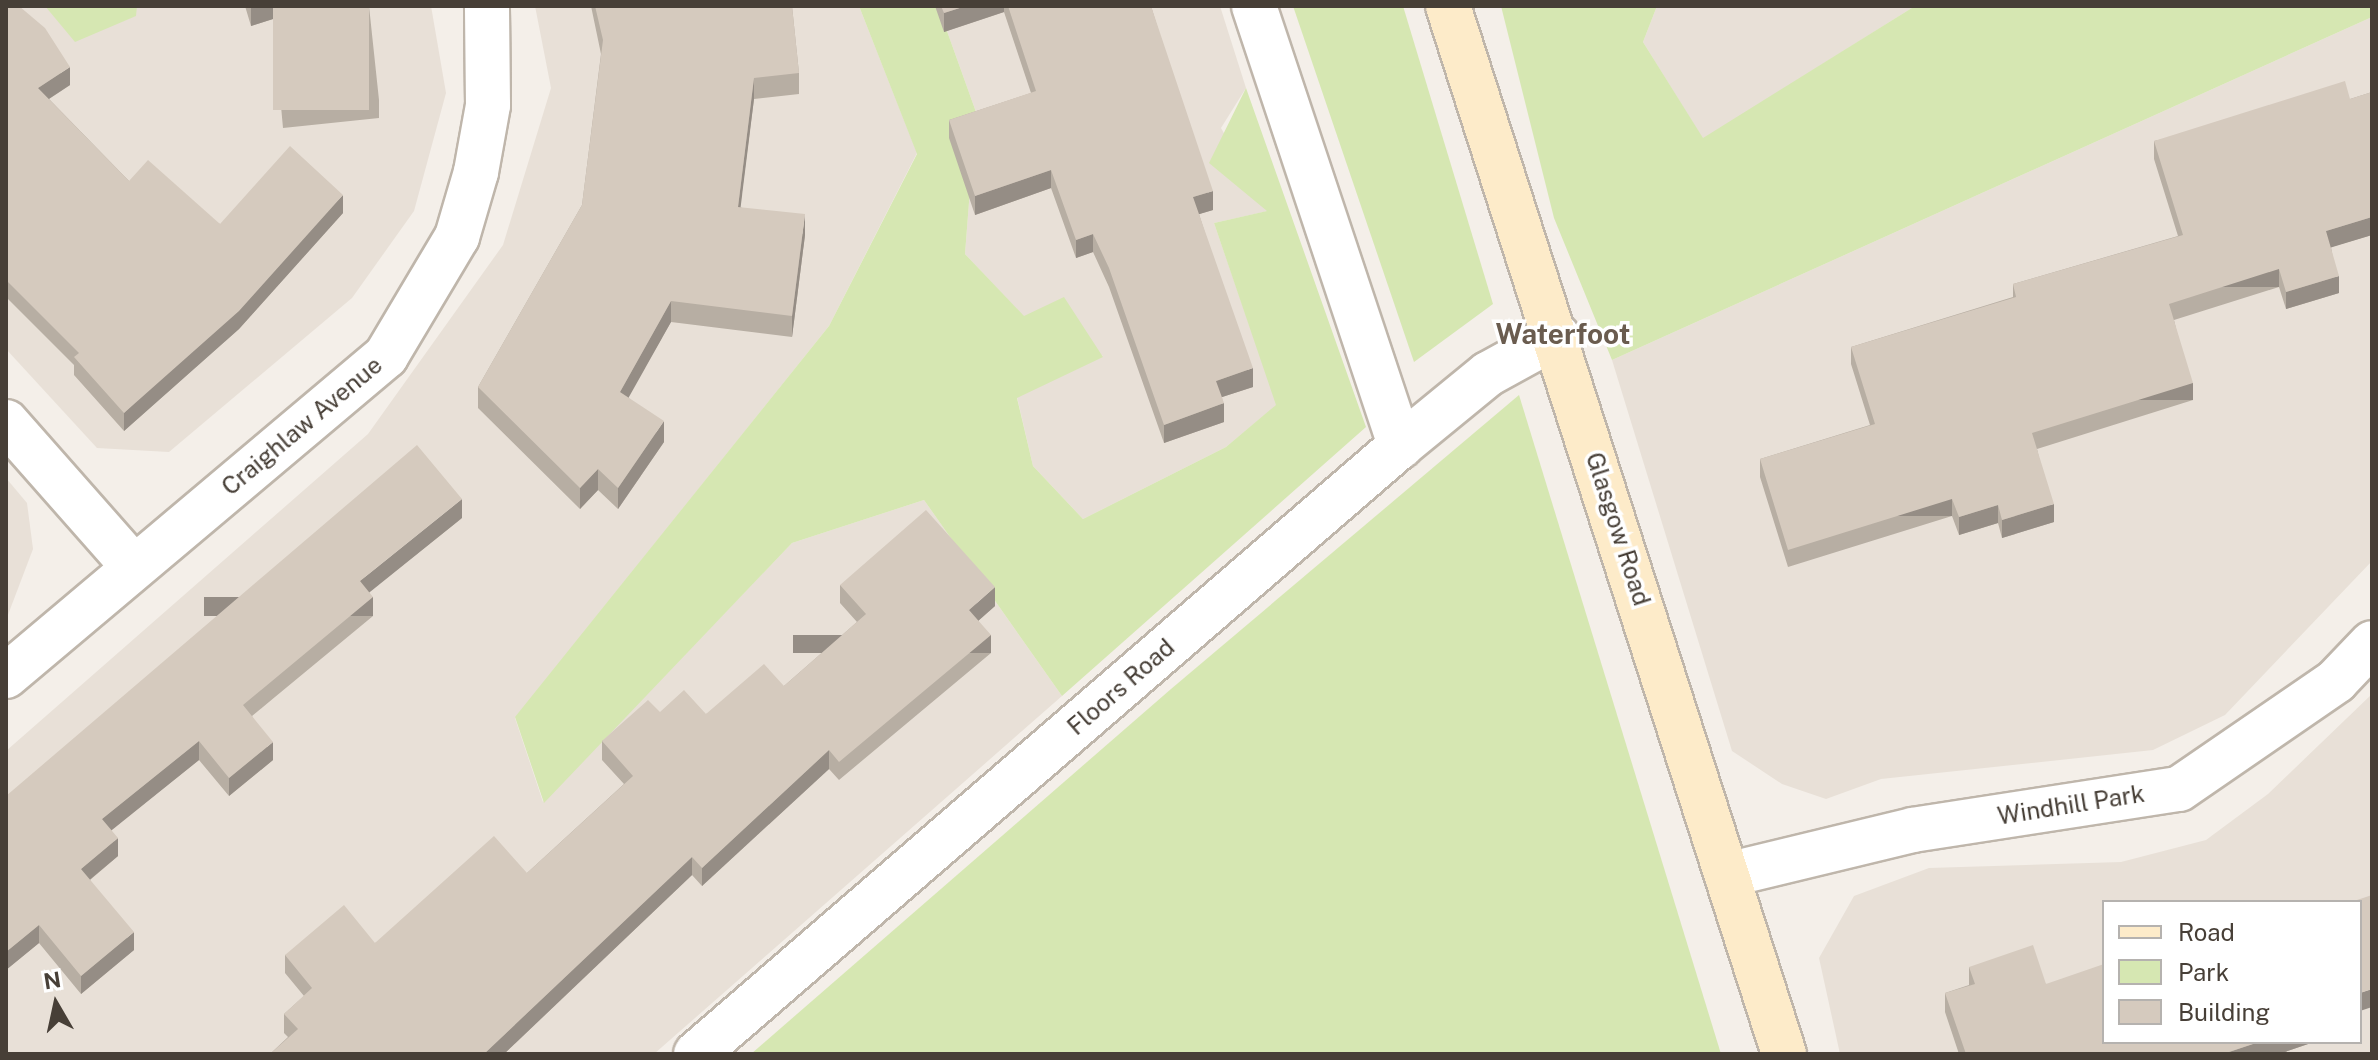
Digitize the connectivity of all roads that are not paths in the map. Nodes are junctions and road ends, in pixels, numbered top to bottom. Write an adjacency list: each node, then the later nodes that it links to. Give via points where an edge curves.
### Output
1 (487, 6): 7 (street, Craighlaw Avenue, via 488,105 476,172 457,237 424,302 386,356)
2 (1254, 6): 6 (street)
3 (1448, 6): 4 (main road, Glasgow Road)
4 (1557, 336): 6 (street, Floors Road, via 1488,374); 10 (main road, Glasgow Road)
5 (6, 422): 7 (street)
6 (1400, 446): 11 (street, Floors Road)
7 (134, 567): 9 (street, Craighlaw Avenue)
8 (2372, 643): 10 (street, Windhill Park, via 2336,681 2179,789 1913,830)
9 (6, 676)
10 (1727, 875): 12 (main road, Glasgow Road)
11 (696, 1054)
12 (1784, 1054)

